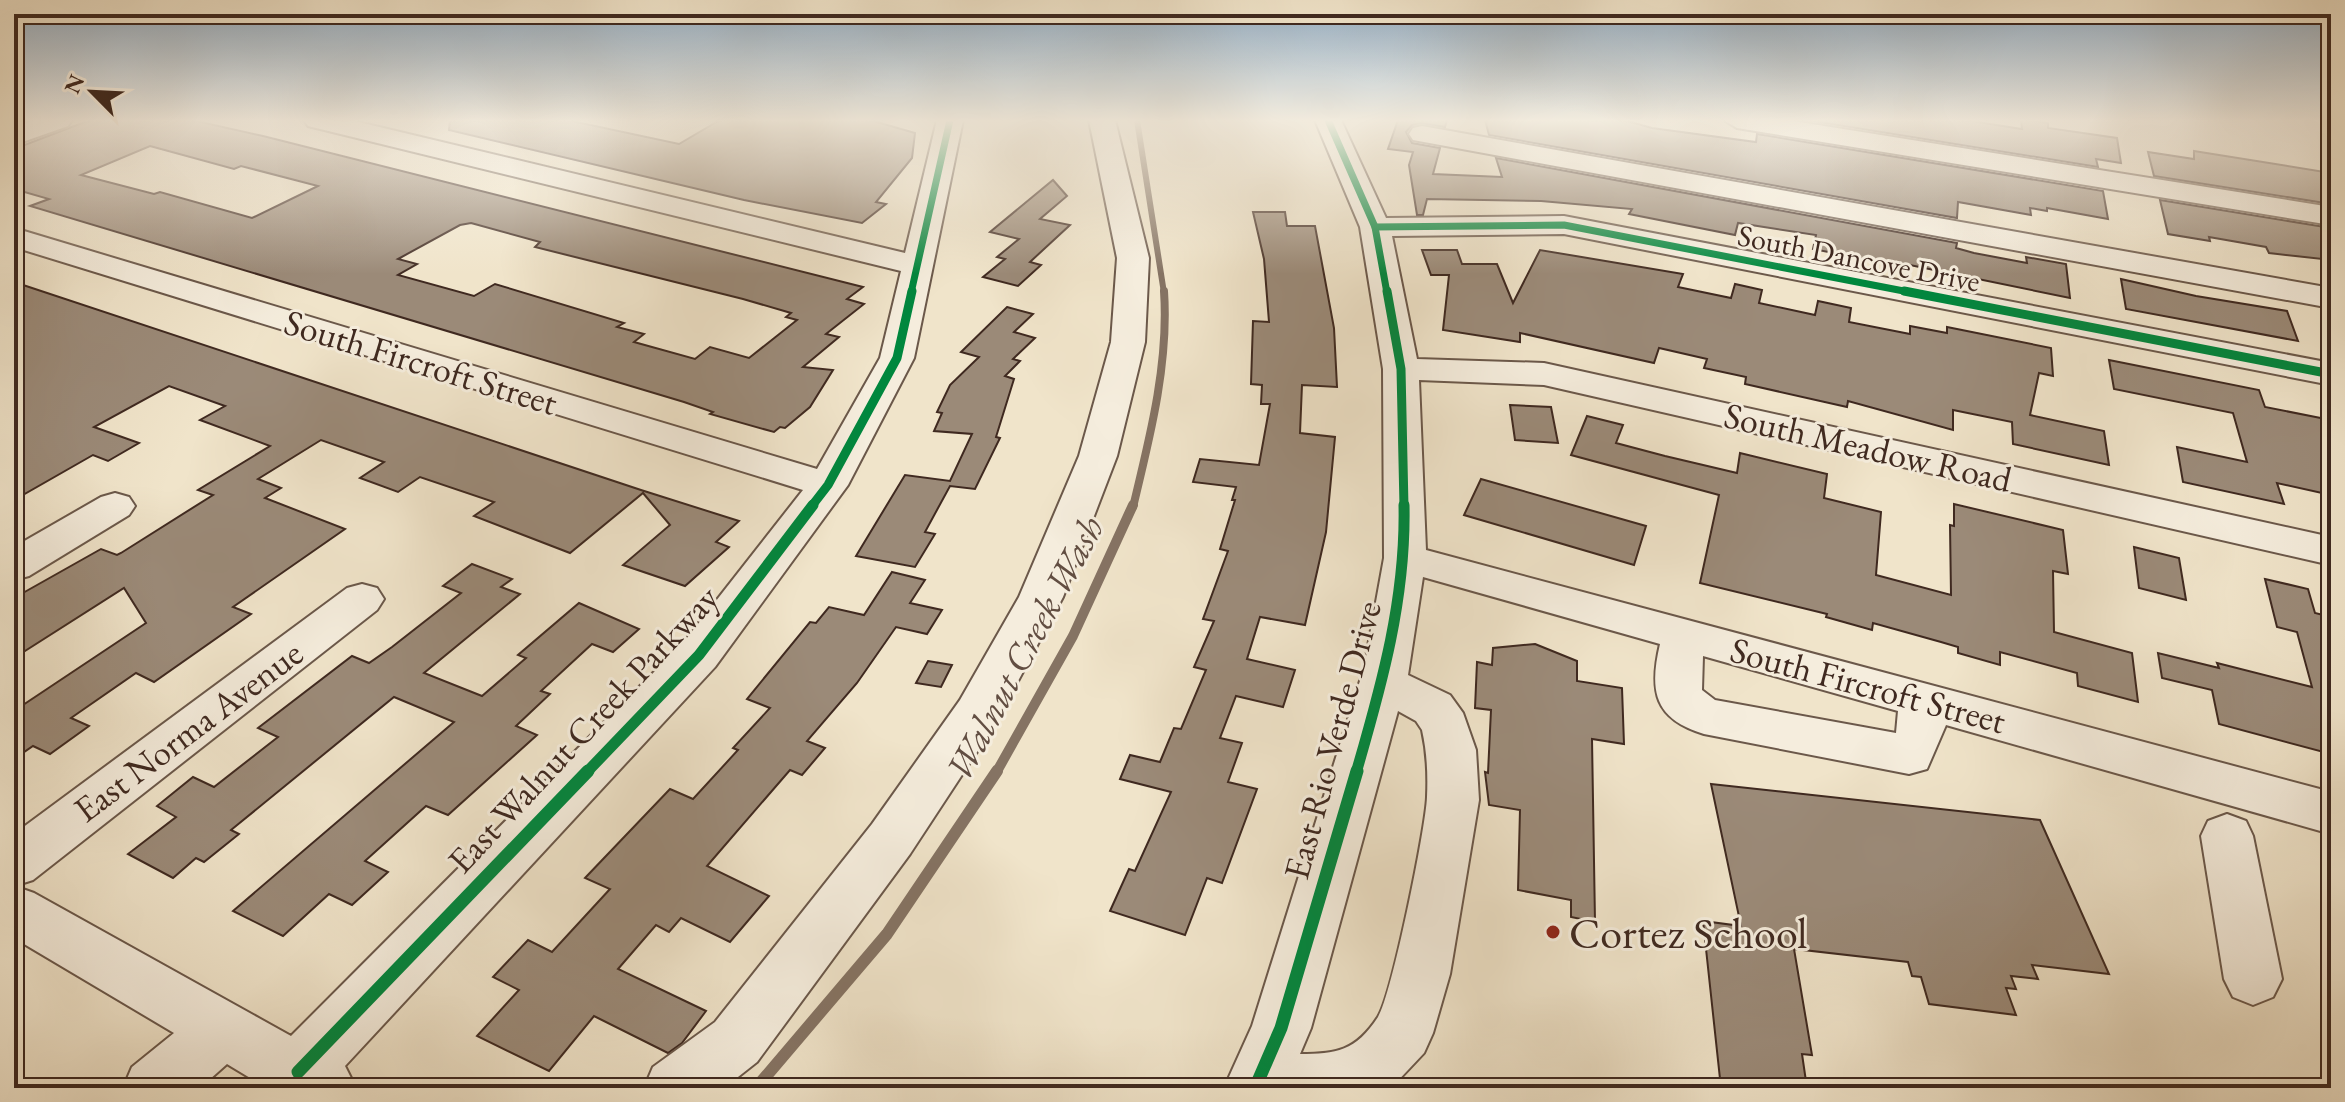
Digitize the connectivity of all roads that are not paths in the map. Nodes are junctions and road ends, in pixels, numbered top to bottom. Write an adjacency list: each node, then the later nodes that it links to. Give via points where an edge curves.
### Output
1 (529, 171): 10 (street)
2 (939, 171): 10 (street, East Walnut Creek Parkway)
3 (1114, 171): 32 (street, via 1133,258 1128,342 1098,456 1041,597 977,713 891,839 736,1042)
4 (1351, 171): 8 (street, East Rio Verde Drive)
5 (1629, 171): 11 (street)
6 (2055, 171): 7 (street)
7 (2331, 216)
8 (1375, 227): 12 (street, East Rio Verde Drive); 13 (street, South Dancove Drive, via 1564,225)
9 (14, 237): 14 (street, South Fircroft Street)
10 (920, 266): 14 (street, East Walnut Creek Parkway, via 897,358)
11 (2331, 298)
12 (1401, 369): 16 (street, South Meadow Road, via 1544,374); 17 (street, East Rio Verde Drive)
13 (2331, 374)
14 (828, 485): 29 (street, East Walnut Creek Parkway, via 699,655)
15 (115, 506): 18 (street)
16 (2331, 551)
17 (1405, 558): 20 (street, South Fircroft Street); 21 (street, East Rio Verde Drive)
18 (14, 566)
19 (362, 599): 25 (street, East Norma Avenue)
20 (1684, 635): 22 (street, South Fircroft Street); 22 (street, via 1679,697 1704,716 1909,755 1922,731)
21 (1382, 682): 30 (street, East Rio Verde Drive, via 1281,1028); 30 (street, via 1433,708 1446,726 1451,750 1453,800 1421,974 1403,1033 1373,1065 1345,1083)
22 (1922, 700): 23 (street, South Fircroft Street)
23 (2331, 813)
24 (2227, 836): 27 (street)
25 (14, 864)
26 (14, 910): 28 (street)
27 (2253, 979)
28 (223, 1030): 29 (street); 31 (street)
29 (312, 1080)
30 (1255, 1086)
31 (154, 1088)
32 (675, 1088)

